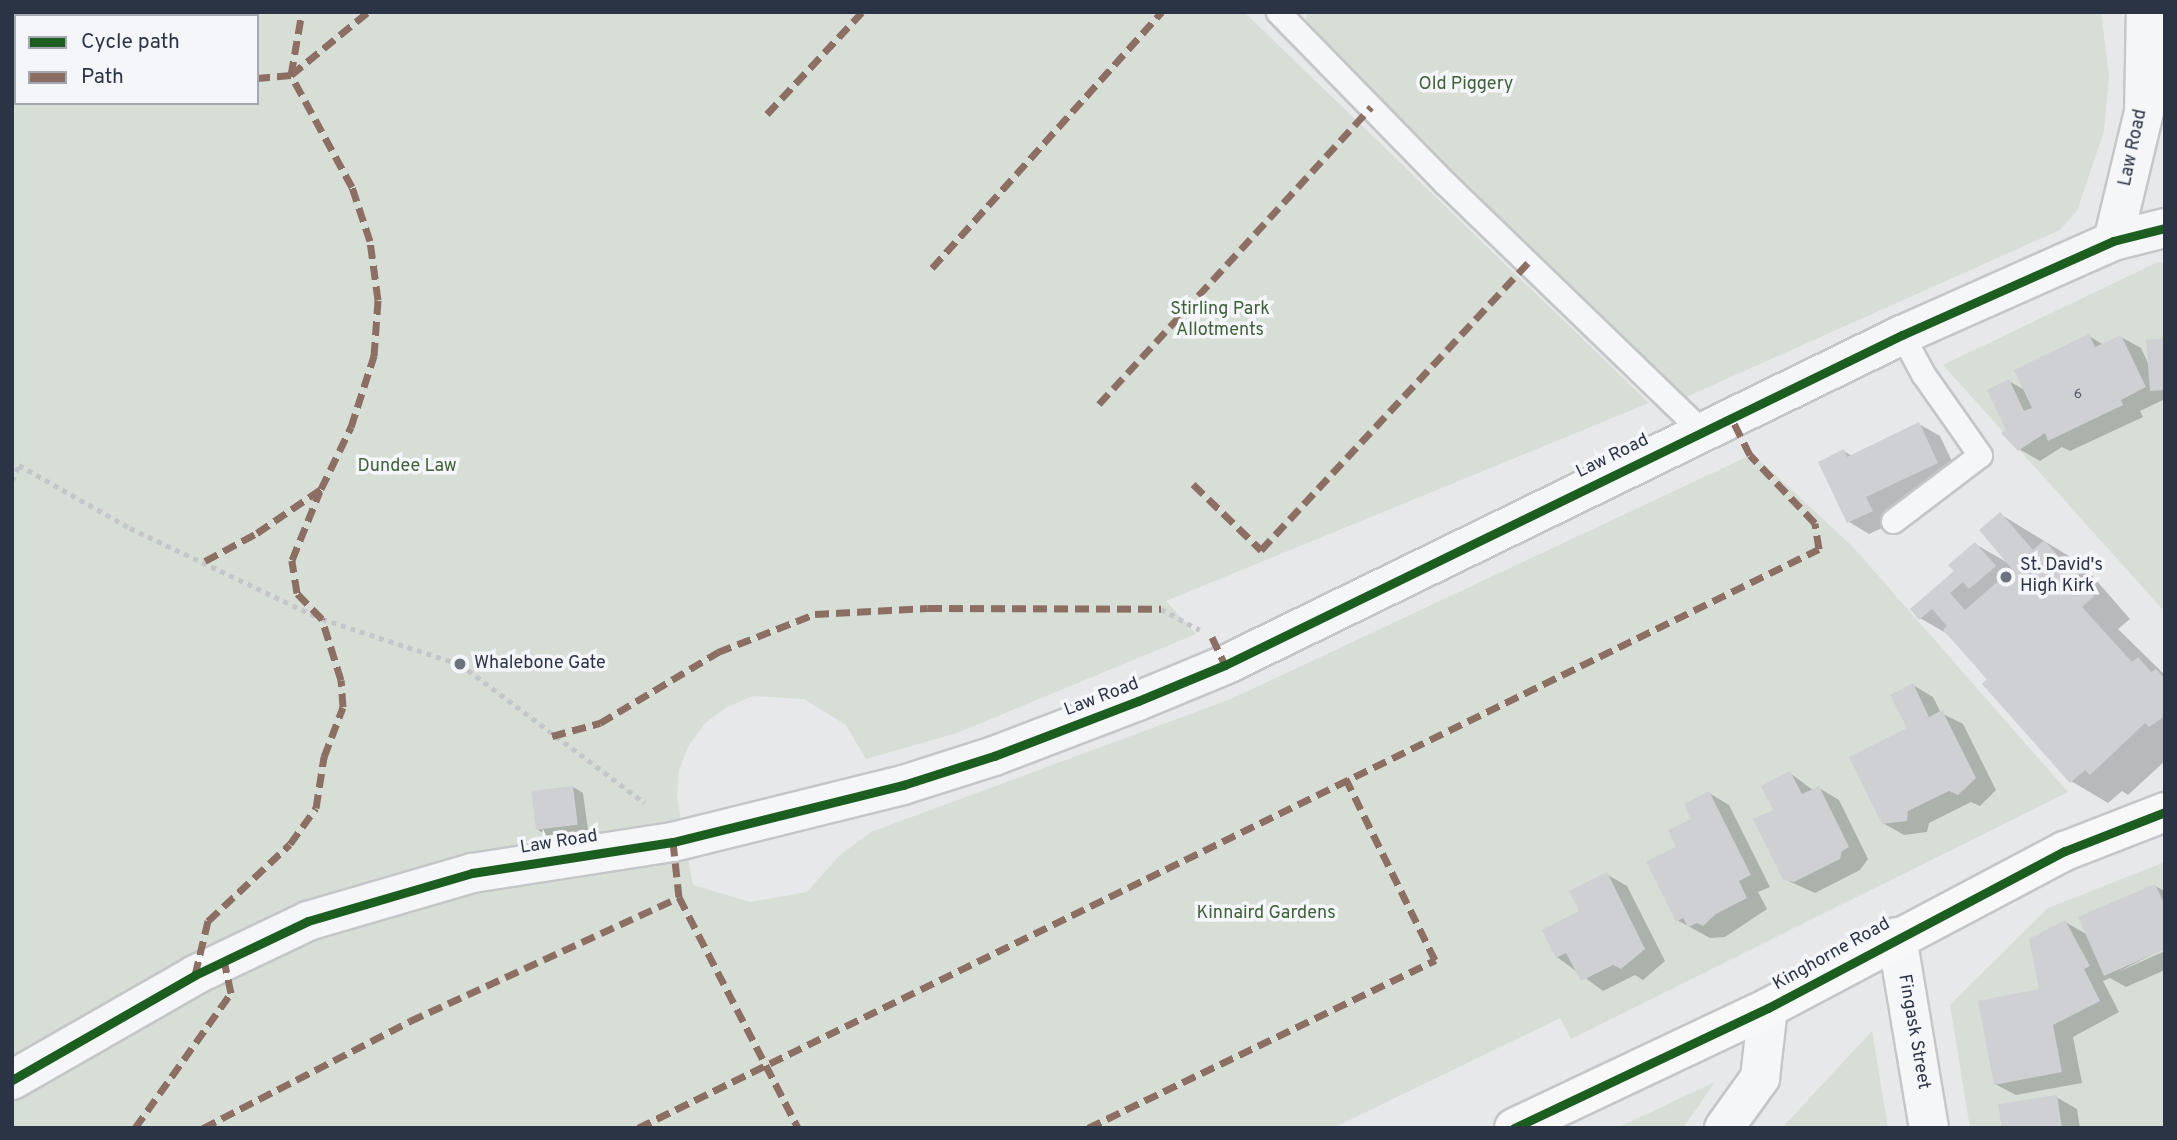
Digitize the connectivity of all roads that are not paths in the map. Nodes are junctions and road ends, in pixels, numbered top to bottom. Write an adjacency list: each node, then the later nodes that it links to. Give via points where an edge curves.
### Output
1 (1278, 12): 6 (lane, via 1446,183)
2 (2146, 12): 4 (street, Law Road, via 2144,112)
3 (2165, 228): 4 (street, Law Road)
4 (2113, 241): 5 (street, Law Road)
5 (1902, 335): 6 (street, Law Road); 7 (lane, via 1923,374 1980,455)
6 (1702, 431): 11 (street, Law Road, via 1225,665 1138,701 903,785 673,842 472,873 307,921 195,975)
7 (1894, 521)
8 (2165, 812): 9 (street, Kinghorne Road, via 2065,851)
9 (1897, 937): 10 (street, Kinghorne Road); 14 (street, Fingask Street)
10 (1768, 1008): 12 (street, Kinghorne Road); 13 (street, via 1760,1078)
11 (12, 1080)
12 (1514, 1128)
13 (1724, 1128)
14 (1929, 1128)

